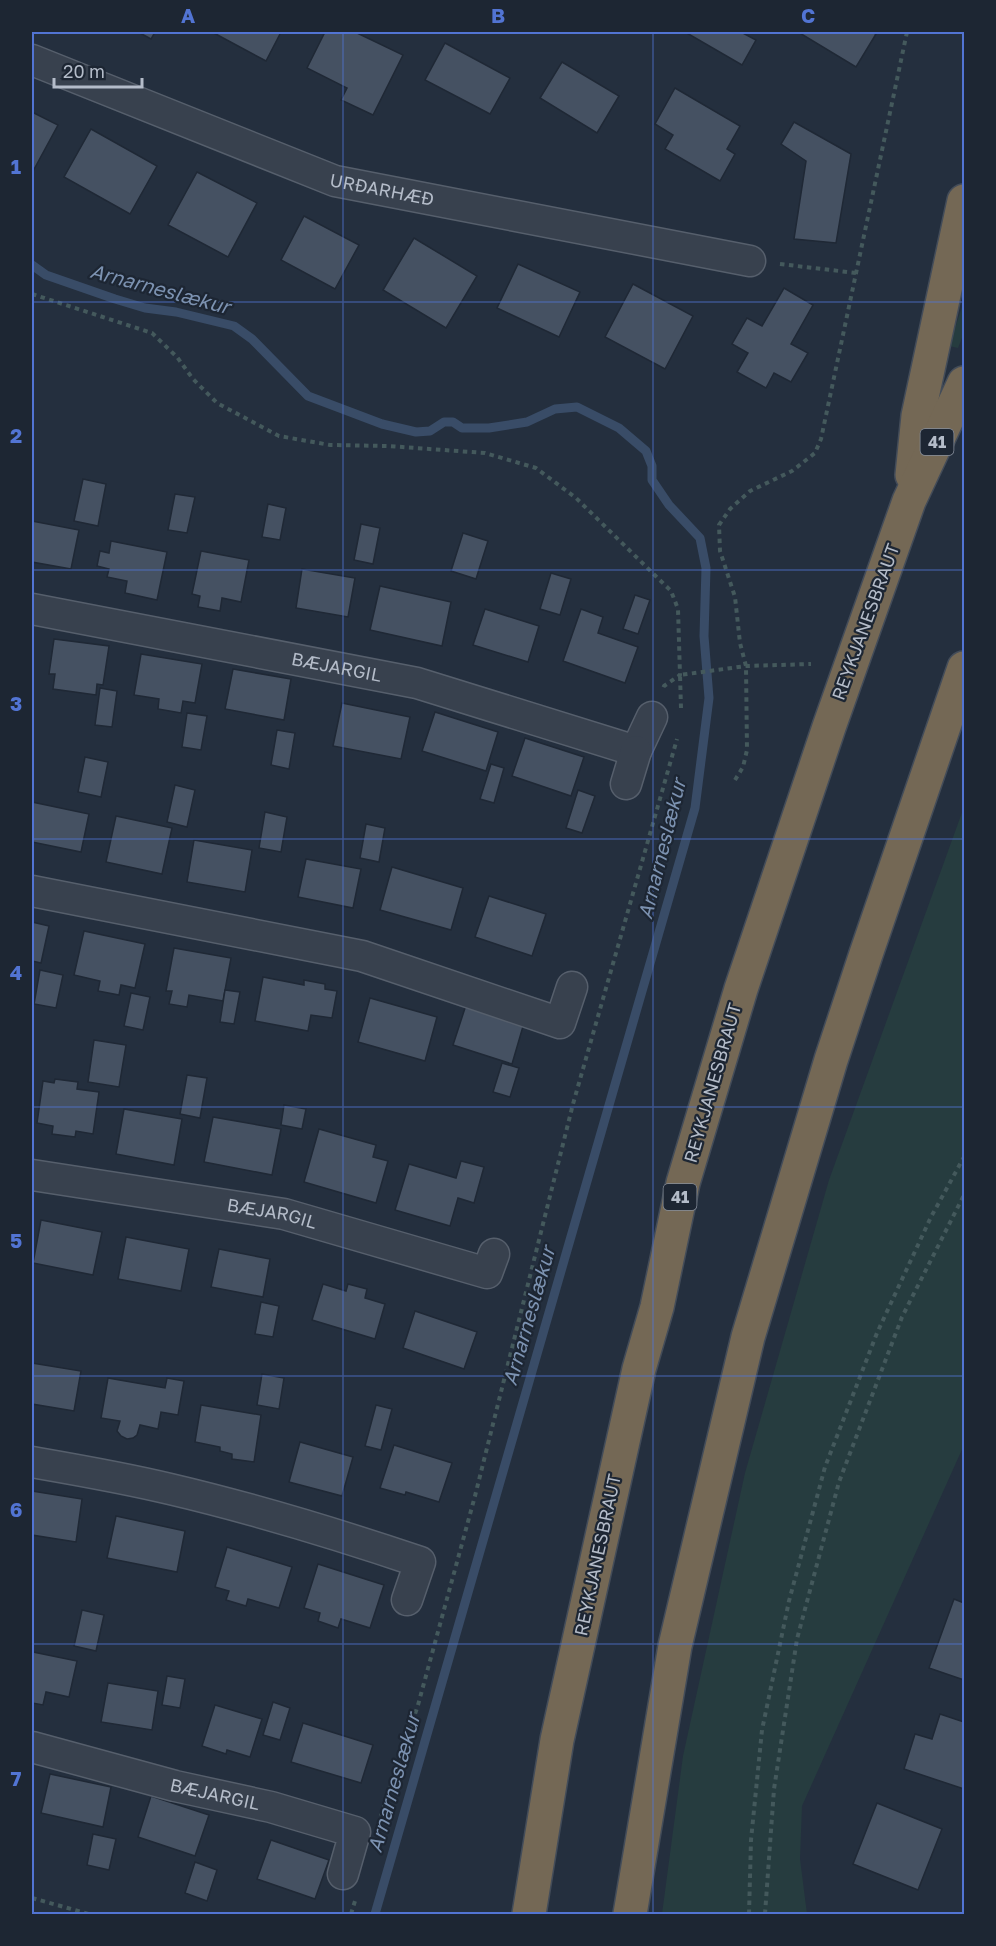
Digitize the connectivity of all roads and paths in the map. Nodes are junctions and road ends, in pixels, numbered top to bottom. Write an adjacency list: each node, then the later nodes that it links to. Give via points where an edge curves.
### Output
1 (907, 32): 5 (path)
2 (32, 60): 4 (street, URÐARHÆÐ, via 335,180)
3 (964, 201): 8 (highway, via 918,416)
4 (750, 261): 5 (path)
5 (856, 273): 11 (path, via 826,423 815,453 792,471 750,491 719,525 720,550 735,597)
6 (32, 294): 13 (path, via 152,333 217,403 279,436 330,445 485,453 536,468 576,498 671,591 678,609)
7 (964, 383): 8 (highway, REYKJANESBRAUT / 41)
8 (909, 501): 34 (highway, REYKJANESBRAUT / 41, via 774,888 684,1183 557,1740)
9 (32, 609): 17 (street, BÆJARGIL, via 417,683)
10 (811, 664): 11 (path)
11 (746, 666): 13 (path); 18 (path, via 747,750)
12 (964, 668): 35 (highway, via 852,996 748,1337 675,1646)
13 (680, 675): 14 (path); 15 (path, via 664,686)
14 (682, 713)
15 (652, 717): 17 (street)
16 (678, 734): 29 (path, via 573,1104 475,1496 418,1705)
17 (636, 752): 19 (street)
18 (735, 780)
19 (626, 784)
20 (32, 891): 21 (street, via 362,956 560,1023)
21 (572, 987)
22 (964, 1157): 36 (path, via 877,1333 825,1467 789,1601 762,1730 751,1840)
23 (32, 1175): 25 (street, BÆJARGIL, via 284,1215 487,1273)
24 (964, 1195): 37 (path, via 902,1317 839,1482 797,1639 774,1789)
25 (494, 1254)
26 (32, 1462): 27 (street, via 232,1504 420,1562)
27 (407, 1600)
28 (32, 1747): 30 (street, BÆJARGIL, via 355,1832)
29 (379, 1822)
30 (350, 1884): 33 (path)
31 (32, 1898): 32 (path)
32 (89, 1914)
33 (351, 1914)
34 (530, 1914)
35 (630, 1914)
36 (749, 1914)
37 (765, 1914)

